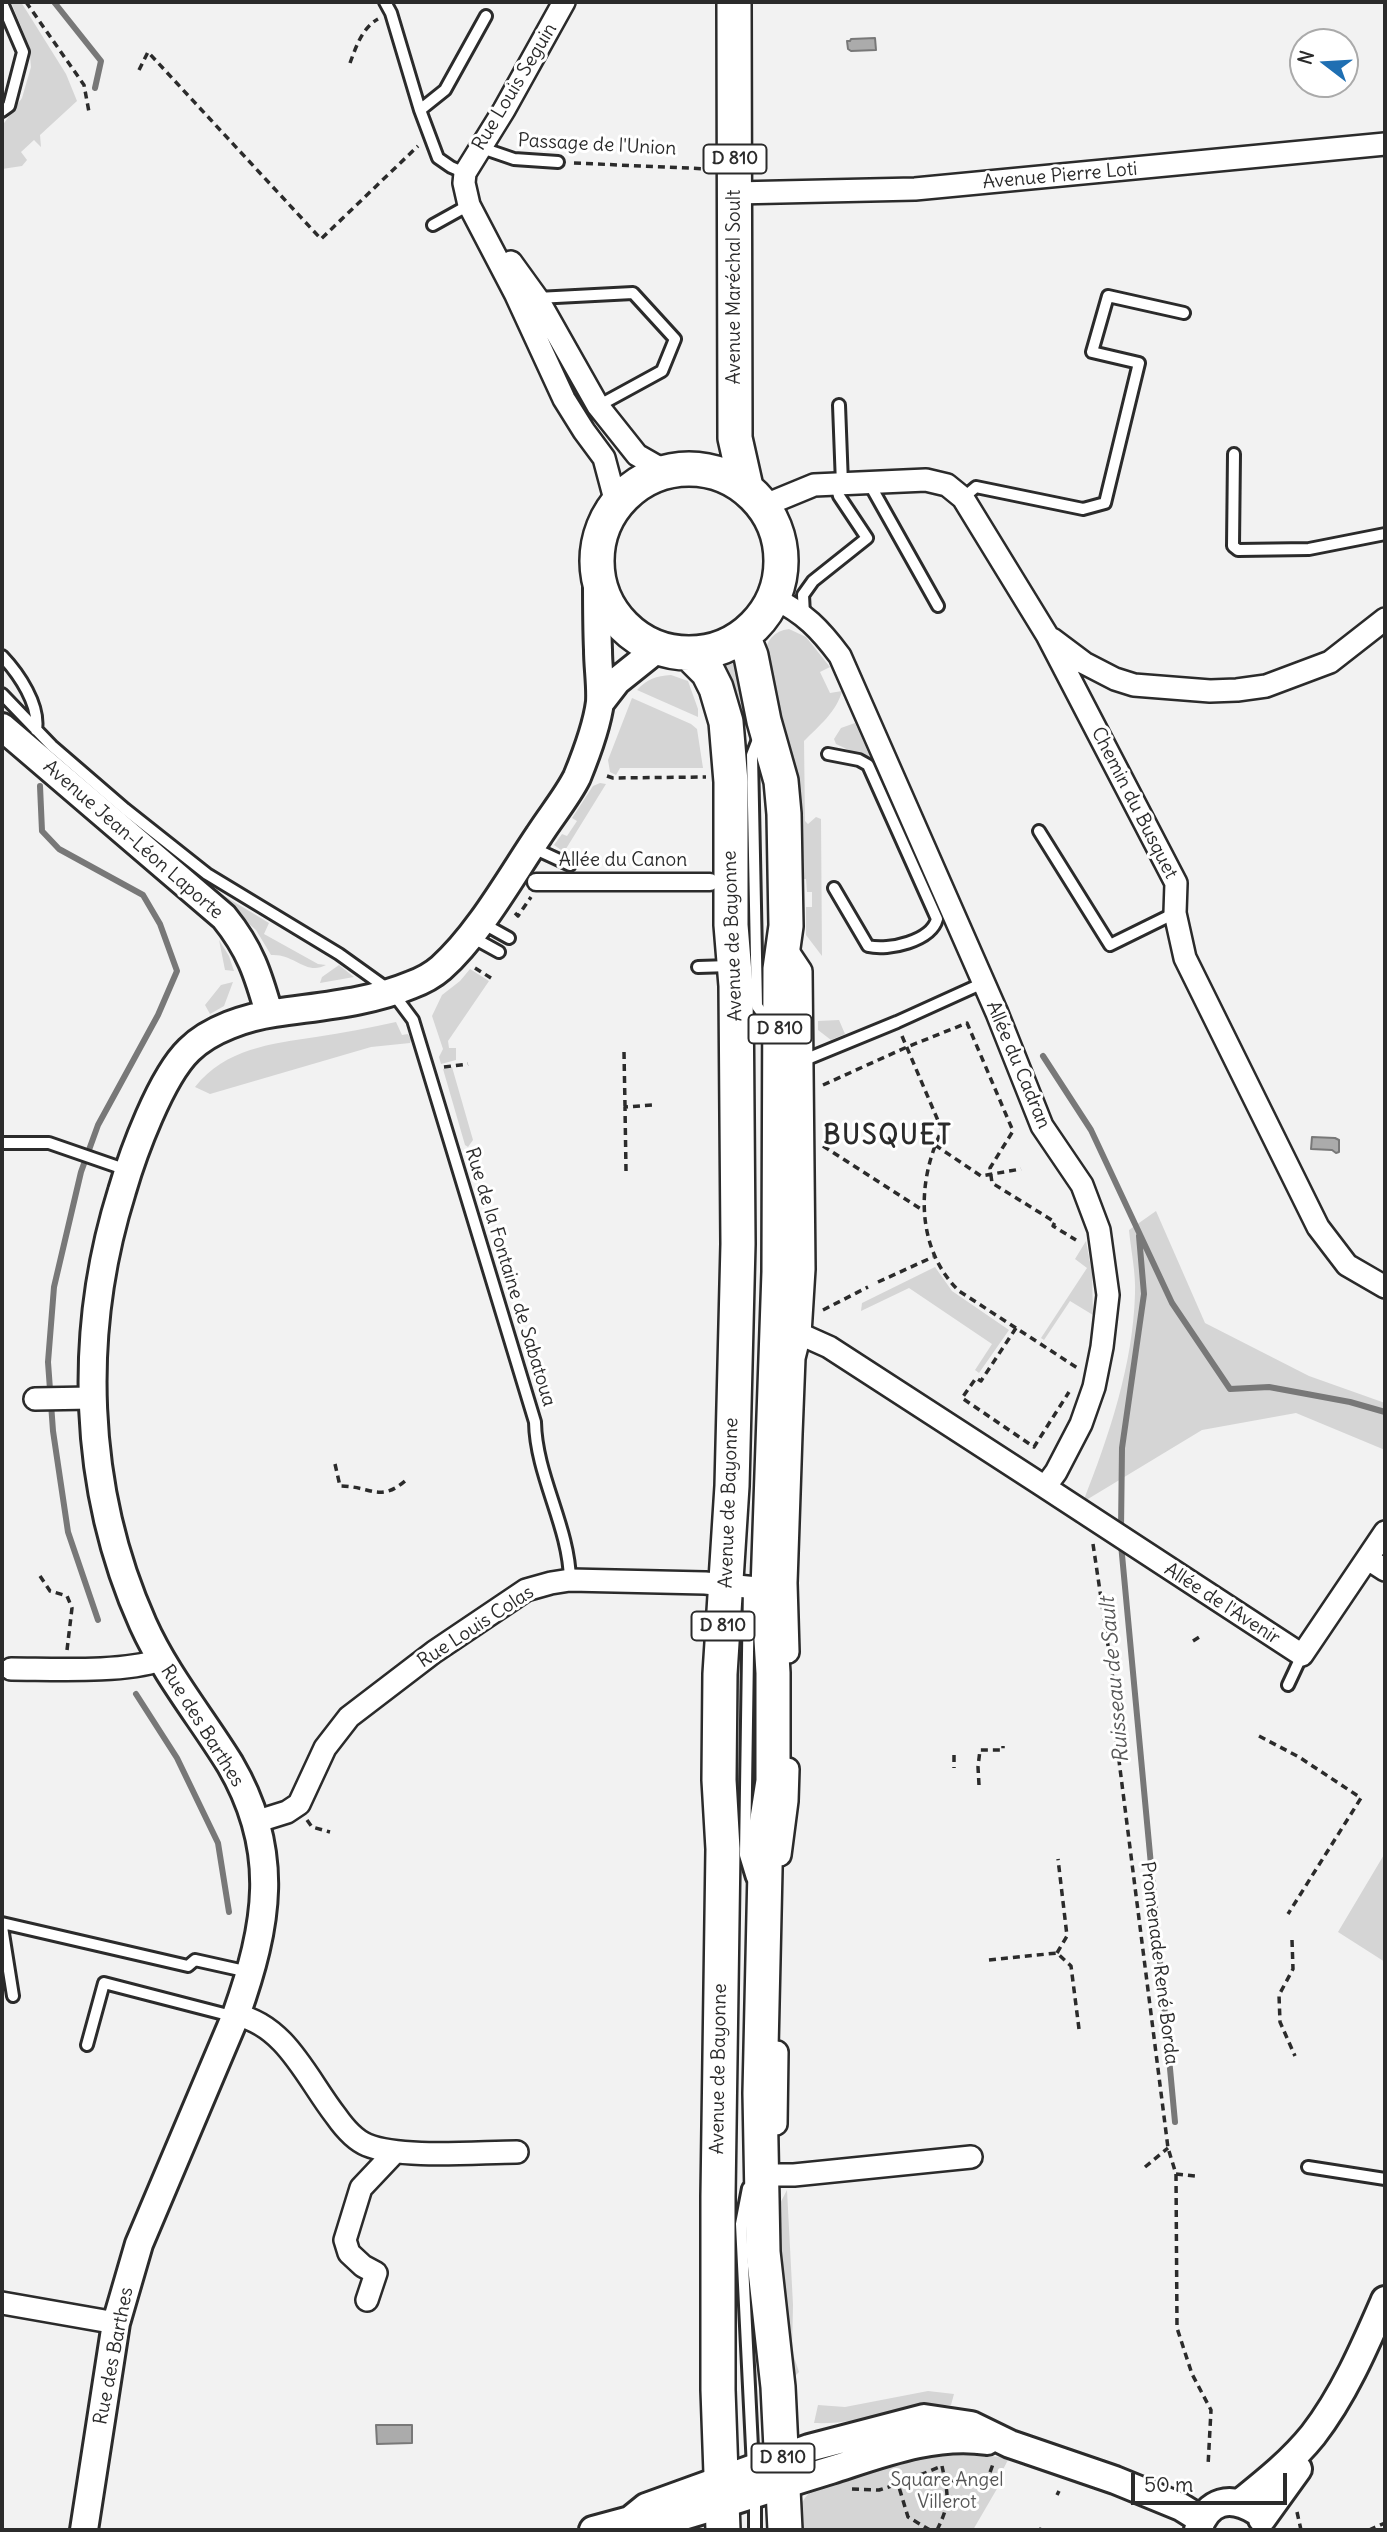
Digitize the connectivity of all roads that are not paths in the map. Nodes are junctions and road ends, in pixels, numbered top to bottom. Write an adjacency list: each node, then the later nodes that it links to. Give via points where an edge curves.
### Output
1 (385, 2): 7 (lane)
2 (564, 2): 10 (street, Rue Louis Seguin)
3 (713, 2): 13 (main road, D 810)
4 (734, 2): 13 (main road, Avenue Maréchal Soult / D 810)
5 (2, 3): 8 (lane, via 23,52 9,106)
6 (486, 16): 7 (lane, via 444,90)
7 (420, 110): 12 (lane, via 438,158)
8 (2, 111)
9 (1385, 145): 13 (street, Avenue Pierre Loti, via 915,189)
10 (479, 147): 11 (lane, Passage de l'Union, via 514,159); 12 (street, Rue Louis Seguin)
11 (558, 162)
12 (465, 173): 14 (street)
13 (725, 181): 23 (main road, D 810, via 719,439); 26 (main road, Avenue Maréchal Soult / D 810, via 735,438)
14 (469, 205): 15 (lane); 16 (street); 18 (street)
15 (433, 225)
16 (537, 298): 18 (street); 20 (street); 20 (lane, via 634,293 675,339 662,371)
17 (1184, 313): 27 (lane, via 1108,296 1092,352 1139,363 1105,503 1083,509 976,487)
18 (537, 340): 21 (street)
19 (839, 405): 25 (lane)
20 (598, 406): 21 (street); 23 (street, via 637,455)
21 (580, 425): 28 (street, via 604,458)
22 (1234, 454): 29 (lane, via 1233,546 1238,550 1309,549)
23 (684, 469): 26 (main road, via 727,475); 28 (main road, via 635,485)
24 (869, 483): 25 (street, Chemin du Busquet); 27 (street, Chemin du Busquet, via 926,480 947,485); 32 (lane)
25 (839, 484): 26 (street, Chemin du Busquet); 33 (lane, via 839,496 867,538 813,581 803,595)
26 (755, 496): 31 (main road, via 775,527 781,550)
27 (963, 498): 35 (street, Chemin du Busquet)
28 (616, 503): 30 (main road, via 596,550)
29 (1385, 534)
30 (597, 580): 37 (main road, via 608,608 623,626); 41 (street)
31 (774, 598): 33 (street, Allée du Cadran); 36 (main road)
32 (938, 606)
33 (804, 617): 60 (street, Allée du Cadran, via 840,656)
34 (1385, 619): 35 (street, via 1330,662 1266,686 1237,690 1134,685 1084,663)
35 (1047, 635): 53 (street, Chemin du Busquet, via 1176,883)
36 (743, 636): 38 (main road, via 718,649); 44 (main road, Avenue de Bayonne / D 810, via 751,656)
37 (657, 649): 38 (main road); 41 (street, via 617,681)
38 (690, 654): 44 (main road, Avenue de Bayonne / D 810, via 708,672)
39 (2, 656): 43 (lane, via 31,701 38,721)
40 (2, 694): 43 (lane, Rue de la Fontaine de Sabatoua)
41 (600, 703): 48 (street, via 576,779)
42 (2, 727): 62 (street, Avenue Jean-Léon Laporte, via 224,917 242,939 257,970)
43 (36, 730): 61 (lane, Rue de la Fontaine de Sabatoua, via 207,874 339,954)
44 (742, 730): 45 (lane); 45 (lane); 56 (main road, Avenue de Bayonne / D 810, via 781,781); 58 (main road, Avenue de Bayonne / D 810, via 731,782)
45 (752, 754): 63 (lane, via 753,1010 767,1020)
46 (828, 754): 52 (lane, via 869,765 937,919 935,926 891,949 868,947)
47 (1039, 831): 53 (lane, via 1110,945)
48 (531, 847): 49 (lane); 54 (street)
49 (570, 865)
50 (536, 882): 51 (street, Allée du Canon)
51 (710, 882)
52 (834, 888)
53 (1175, 913): 69 (street, Chemin du Busquet, via 1185,958 1318,1227 1348,1265)
54 (475, 929): 55 (lane); 57 (lane); 61 (street, via 438,972)
55 (509, 938)
56 (783, 944): 65 (street, Avenue de Bayonne, via 801,971); 79 (main road, Avenue de Bayonne / D 810, via 779,1272)
57 (499, 952)
58 (734, 966): 59 (lane); 79 (main road, Avenue de Bayonne / D 810, via 738,1244 732,1486)
59 (698, 967)
60 (983, 983): 65 (lane); 75 (street, Allée du Cadran, via 1042,1126 1082,1185 1099,1230 1108,1295 1094,1387 1081,1424)
61 (392, 992): 62 (street); 78 (lane, Rue de la Fontaine de Sabatoua, via 413,1020 432,1078 535,1422 535,1444 570,1560)
62 (269, 1013): 68 (street, Rue des Barthes, via 230,1025 189,1049 170,1076)
63 (768, 1034)
64 (768, 1060): 73 (lane)
65 (802, 1061): 70 (street, Avenue de Bayonne, via 804,1269)
66 (749, 1094): 79 (lane)
67 (2, 1143): 68 (lane, via 49,1143)
68 (128, 1170): 71 (street, Rue des Barthes, via 105,1251 92,1356)
69 (1385, 1287)
70 (800, 1334): 75 (street, via 829,1347); 97 (street, Avenue de Bayonne, via 794,1358 786,1583 788,1790 780,1845)
71 (79, 1398): 72 (street); 81 (street, Rue des Barthes, via 128,1587)
72 (35, 1399)
73 (762, 1415)
74 (761, 1441): 79 (lane, via 758,1572)
75 (1045, 1487): 80 (street, Allée de l'Avenir)
76 (1385, 1532): 77 (street, Allée de l'Avenir)
77 (1376, 1565): 80 (street, Allée de l'Avenir)
78 (570, 1580): 79 (street, Rue Louis Colas); 84 (street, Rue Louis Colas, via 526,1590 349,1717 324,1748 299,1804)
79 (744, 1581): 85 (lane); 99 (main road, Avenue de Bayonne / D 810, via 773,1673 773,1781 766,1825 760,2093); 107 (main road, Avenue de Bayonne / D 810, via 720,1674 718,2390)
80 (1302, 1655): 83 (lane)
81 (160, 1660): 82 (street, via 99,1668); 84 (street, Rue des Barthes, via 231,1766)
82 (10, 1669)
83 (1288, 1685)
84 (255, 1822): 87 (street, Rue des Barthes, via 265,1877 263,1923)
85 (745, 1855): 90 (lane, via 753,1896); 99 (lane, via 734,1868 728,2190)
86 (2, 1925): 87 (lane, via 188,1966 195,1960); 88 (lane)
87 (251, 1972): 89 (street, Rue des Barthes)
88 (12, 1996)
89 (236, 2015): 91 (lane, via 104,1983); 93 (street, via 266,2026 291,2051 344,2126 365,2144); 104 (street, Rue des Barthes, via 139,2244)
90 (750, 2020)
91 (87, 2045)
92 (749, 2061): 99 (lane)
93 (395, 2152): 94 (street); 100 (street, via 361,2188 345,2240 349,2253 376,2273)
94 (517, 2152)
95 (971, 2157): 97 (street)
96 (1308, 2167): 98 (lane)
97 (776, 2175): 99 (street, Avenue de Bayonne, via 775,2189)
98 (1385, 2179)
99 (751, 2216): 105 (main road, Avenue de Bayonne / D 810, via 763,2252 778,2386)
100 (367, 2300)
101 (1385, 2300): 106 (street, via 1319,2425 1283,2467)
102 (2, 2303): 104 (street)
103 (1385, 2321): 110 (street, via 1342,2410)
104 (116, 2323): 111 (street, Rue des Barthes)
105 (769, 2476): 107 (street); 109 (street, via 935,2440 968,2438 1126,2484 1181,2507); 113 (lane); 114 (main road, Avenue de Bayonne / D 810)
106 (1241, 2502): 109 (street, via 1219,2504); 110 (street)
107 (722, 2505): 108 (street, via 646,2507)
108 (631, 2525): 112 (street)
109 (1200, 2525)
110 (1265, 2525)
111 (84, 2530)
112 (593, 2530)
113 (755, 2530)
114 (785, 2530)

